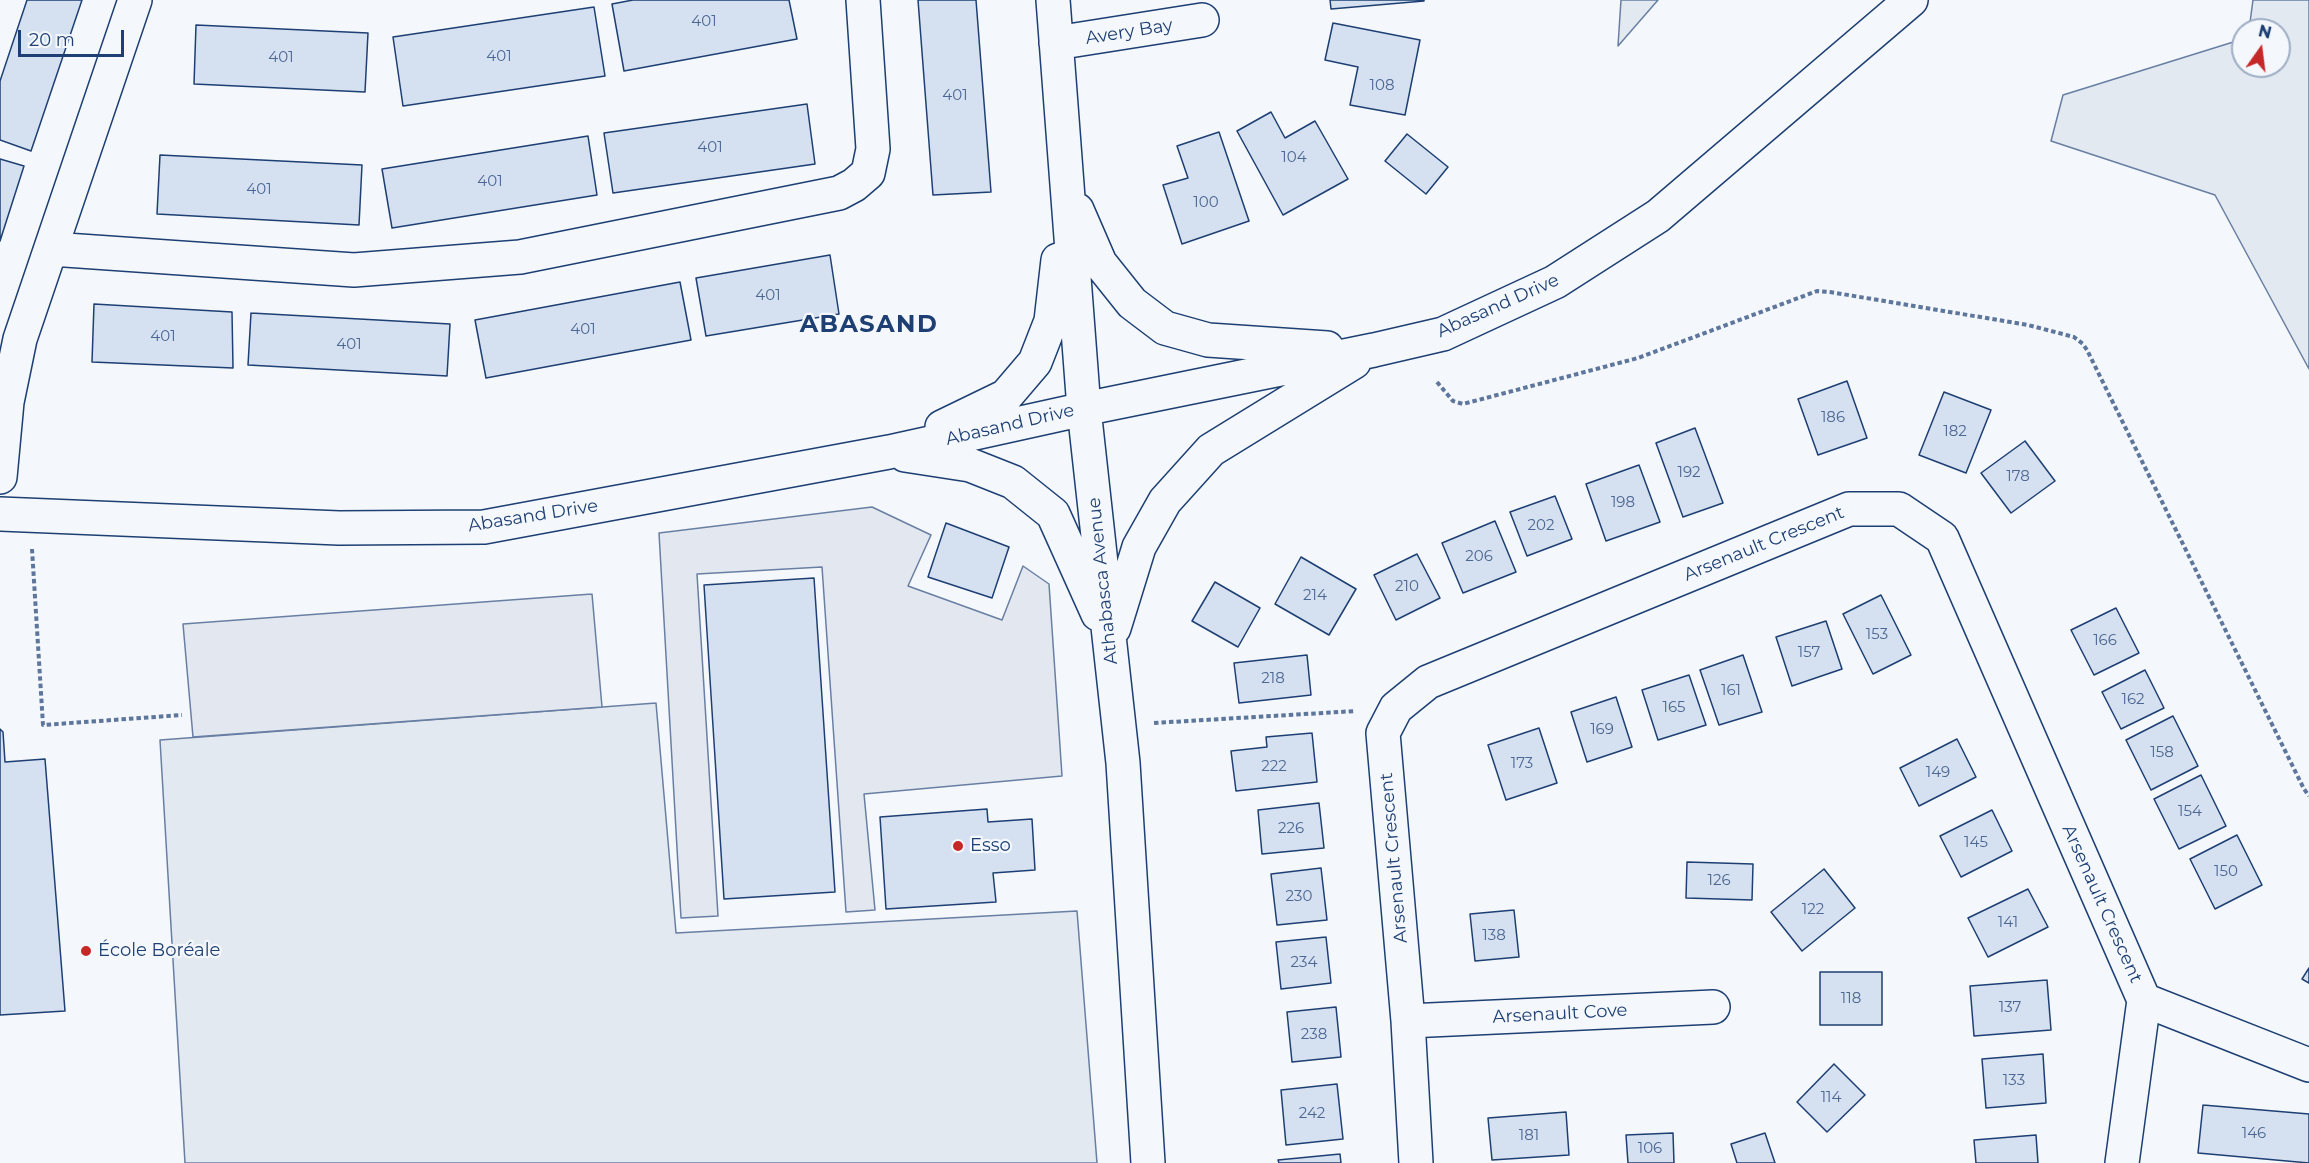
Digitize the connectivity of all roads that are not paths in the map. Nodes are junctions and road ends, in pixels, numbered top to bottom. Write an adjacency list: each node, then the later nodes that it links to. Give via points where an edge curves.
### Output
1 (135, 0): 8 (street)
2 (863, 0): 8 (street, via 873,149 868,172 839,193 520,257 354,270)
3 (1053, 0): 6 (street, Athabasca Avenue)
4 (1911, 0): 9 (street, Abasand Drive, via 1658,216 1555,282 1443,333)
5 (1202, 20): 6 (street, Avery Bay)
6 (1056, 43): 7 (street, Athabasca Avenue)
7 (1067, 186): 9 (street, via 1100,263 1132,303 1165,328 1208,340); 10 (street, Athabasca Avenue); 11 (street, via 1050,321 1035,362 1006,396)
8 (51, 249): 12 (street, via 20,339 7,402)
9 (1374, 350): 10 (street, Abasand Drive); 14 (street, via 1211,450 1195,467 1165,501 1139,547)
10 (1084, 409): 11 (street, Abasand Drive); 14 (street, Athabasca Avenue)
11 (889, 452): 13 (street, Abasand Drive, via 484,527 339,528); 14 (street, via 970,465 1013,482 1053,514)
12 (0, 477)
13 (15, 515)
14 (1110, 642): 19 (street, Athabasca Avenue)
15 (2144, 1000): 17 (street, Arsenault Crescent, via 1942,538 1899,509 1849,509 1428,682 1396,708 1383,733); 18 (street); 21 (street, Arsenault Crescent)
16 (1713, 1007): 17 (street, Arsenault Cove)
17 (1408, 1021): 20 (street, Arsenault Crescent)
18 (2309, 1065)
19 (1148, 1163)
20 (1416, 1163)
21 (2121, 1163)

